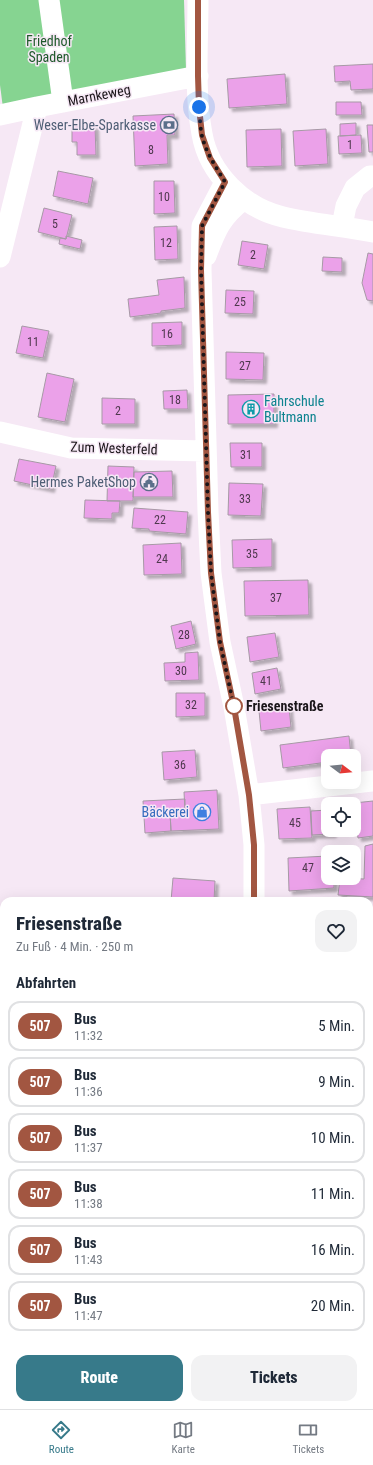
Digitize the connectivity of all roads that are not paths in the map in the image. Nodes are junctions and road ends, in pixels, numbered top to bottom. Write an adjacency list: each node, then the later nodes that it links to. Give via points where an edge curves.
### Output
1 (49, 0): 4 (street)
2 (198, 0): 3 (street)
3 (198, 76): 4 (street, Marnkeweg); 8 (street, via 202,135 210,158)
4 (63, 102): 5 (street, Marnkeweg)
5 (37, 107): 6 (street, Marnkeweg); 12 (street)
6 (0, 116)
7 (373, 176): 10 (street, via 355,188 346,206)
8 (225, 182): 9 (street); 13 (street, via 202,226)
9 (244, 199): 10 (street, via 282,217); 13 (street, via 230,210 220,223)
10 (342, 226): 11 (street)
11 (373, 232)
12 (0, 257)
13 (201, 270): 15 (street)
14 (0, 432): 15 (street, Zum Westerfeld, via 71,448)
15 (206, 451): 17 (street, via 211,573 220,642)
16 (373, 781): 17 (street)
17 (249, 795): 18 (street, via 254,845)
18 (254, 897)

